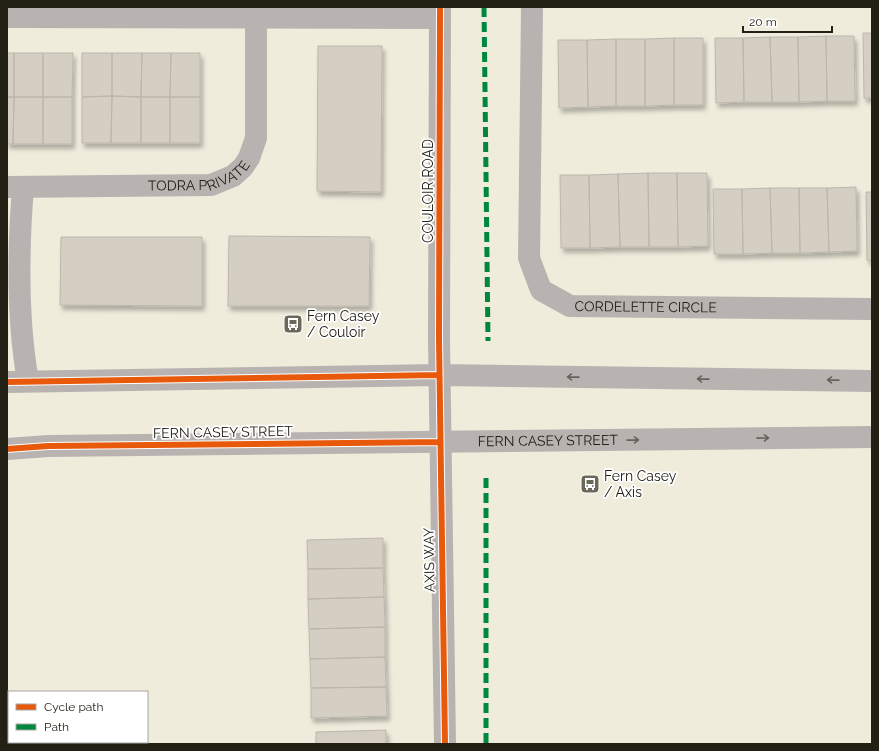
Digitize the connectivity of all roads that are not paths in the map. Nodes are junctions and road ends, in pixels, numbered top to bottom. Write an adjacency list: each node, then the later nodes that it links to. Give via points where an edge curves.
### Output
1 (532, 7): 6 (street, CORDELETTE CIRCLE, via 529,258 541,290 570,306)
2 (440, 12): 3 (street); 7 (street, COULOIR ROAD)
3 (256, 16): 4 (street); 5 (street, TODRA PRIVATE, via 256,138 249,158 233,176 211,185)
4 (7, 17)
5 (15, 187): 9 (street, TODRA PRIVATE, via 20,227 22,340)
6 (872, 309)
7 (439, 375): 8 (street, one-way to 7); 9 (street); 11 (street, AXIS WAY)
8 (872, 381)
9 (17, 382)
10 (872, 437): 11 (street, FERN CASEY STREET, one-way to 10)
11 (440, 442): 12 (street, FERN CASEY STREET, via 48,446); 13 (street, AXIS WAY)
12 (7, 449)
13 (445, 744)

